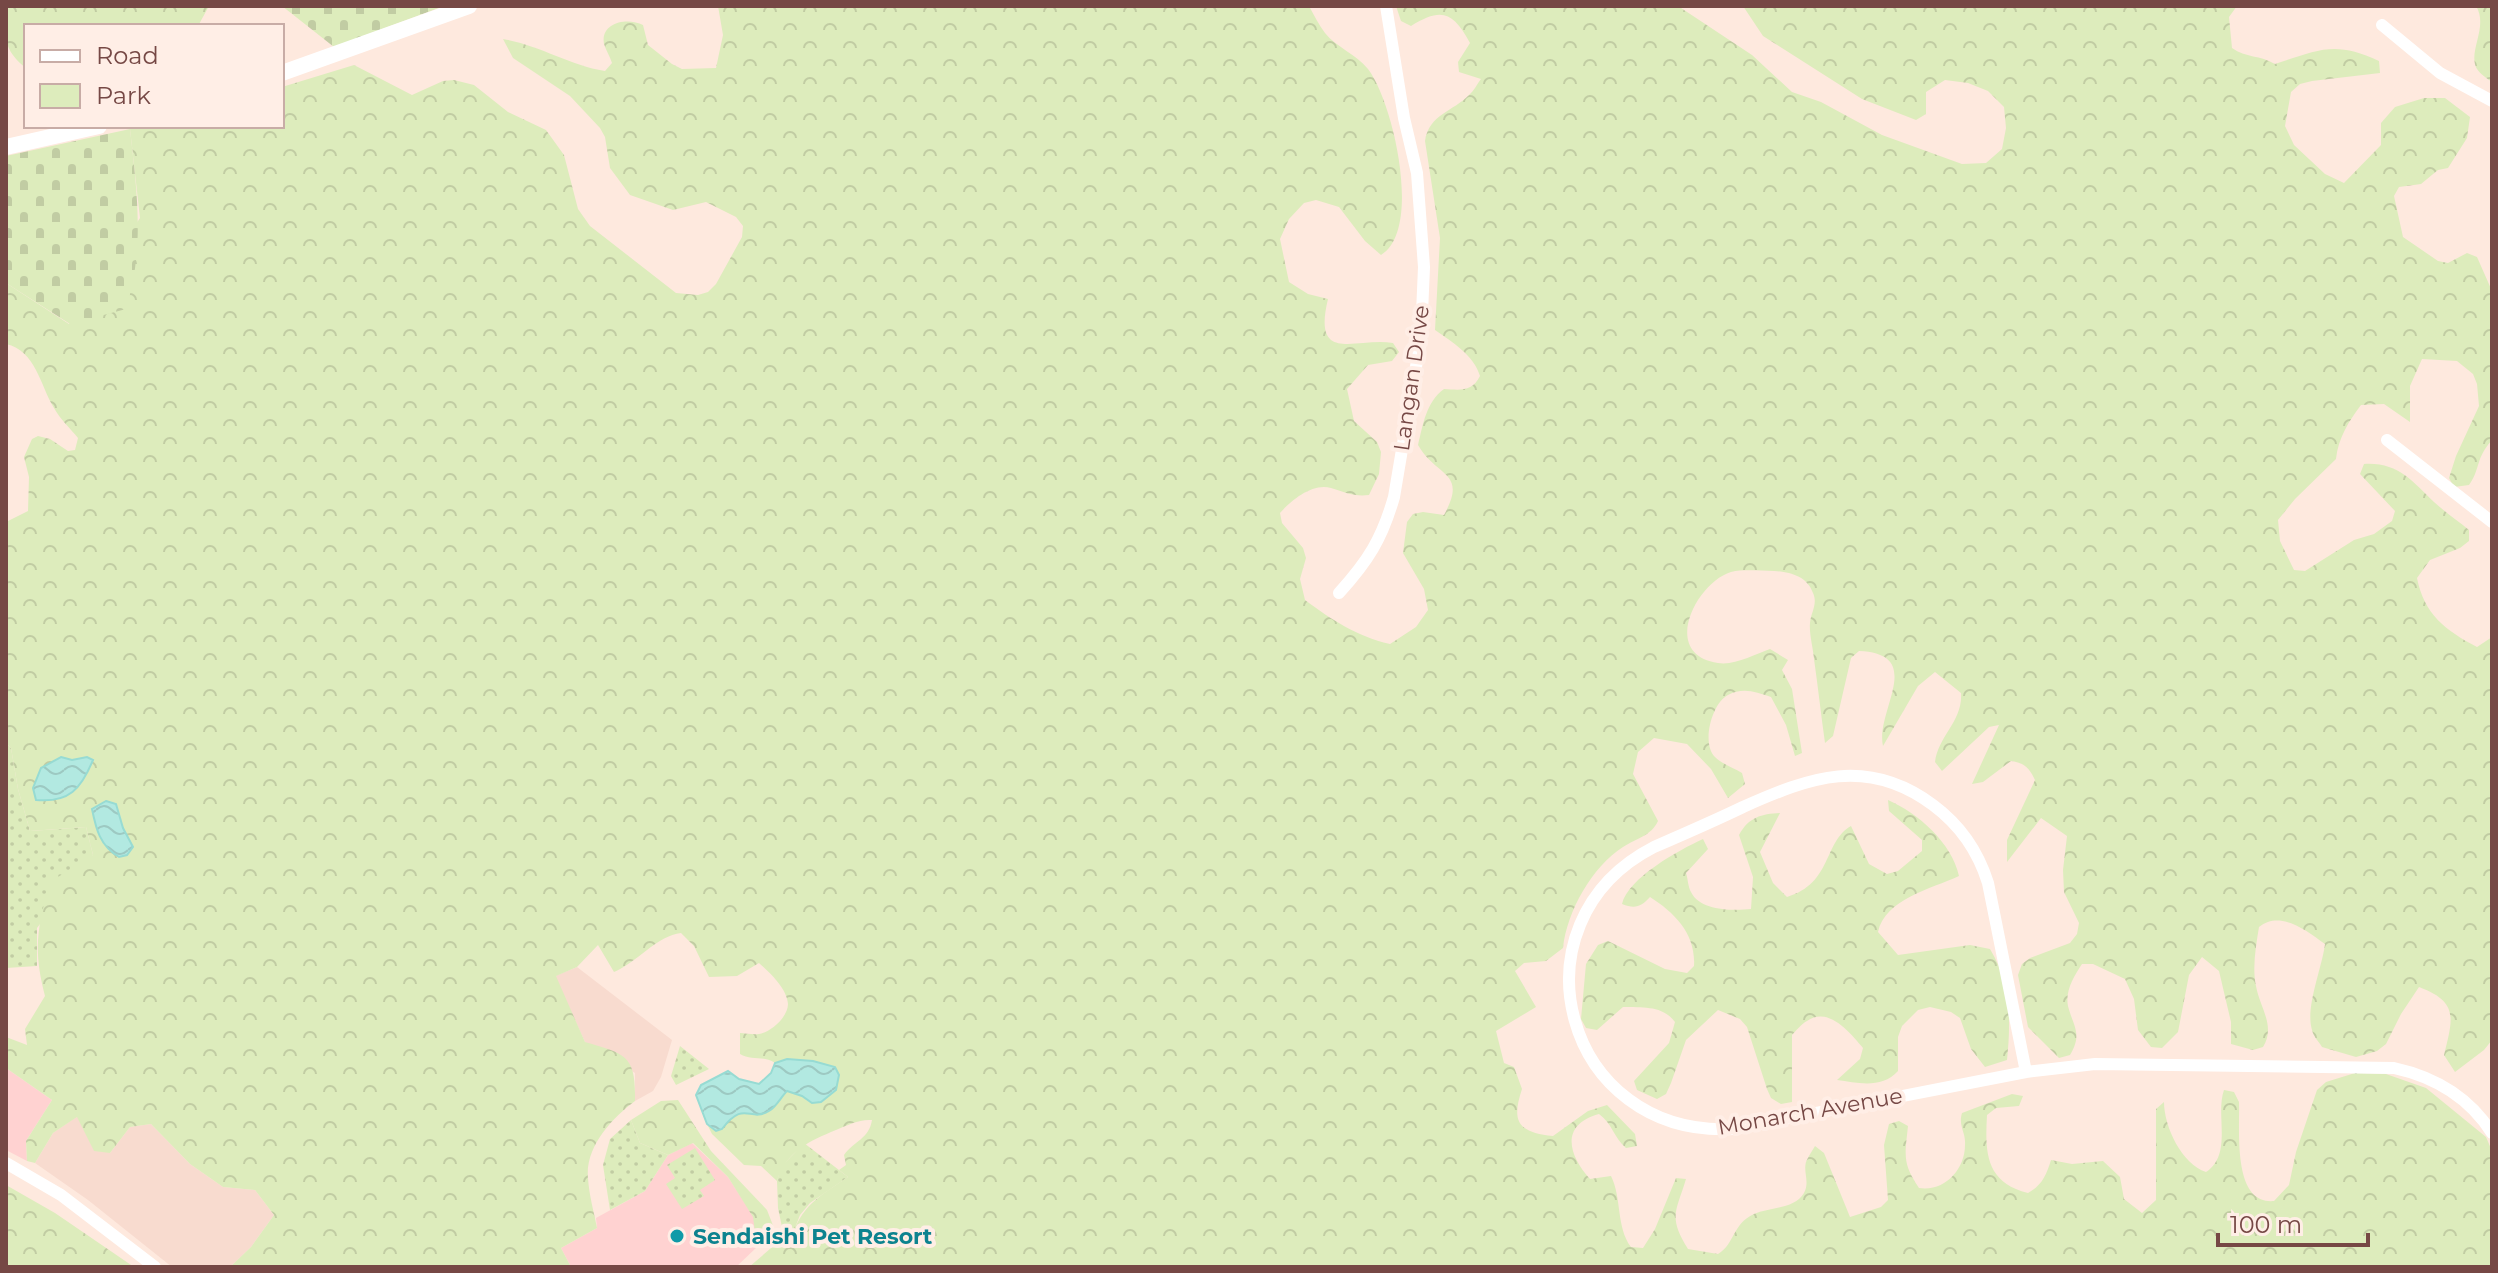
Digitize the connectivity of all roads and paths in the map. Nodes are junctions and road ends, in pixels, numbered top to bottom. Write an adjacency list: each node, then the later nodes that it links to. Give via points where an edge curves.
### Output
1 (469, 6): 4 (main road)
2 (1386, 6): 10 (street, Langan Drive, via 1420,197 1421,337 1387,519 1372,553)
3 (2382, 25): 5 (street, via 2440,73)
4 (284, 72)
5 (2492, 101)
6 (90, 128): 7 (main road)
7 (6, 147)
8 (2387, 440): 9 (street)
9 (2492, 522)
10 (1339, 593)
11 (2026, 1072): 11 (street, Monarch Avenue, via 1733,1129 1673,1123 1619,1093 1589,1055 1570,998 1576,937 1606,884 1654,847 1799,783 1836,776 1885,781 1940,810 1979,859); 12 (street, Monarch Avenue, via 2131,1063 2394,1068 2453,1092)
12 (2492, 1133)
13 (6, 1163): 14 (street, via 61,1195)
14 (155, 1267)

